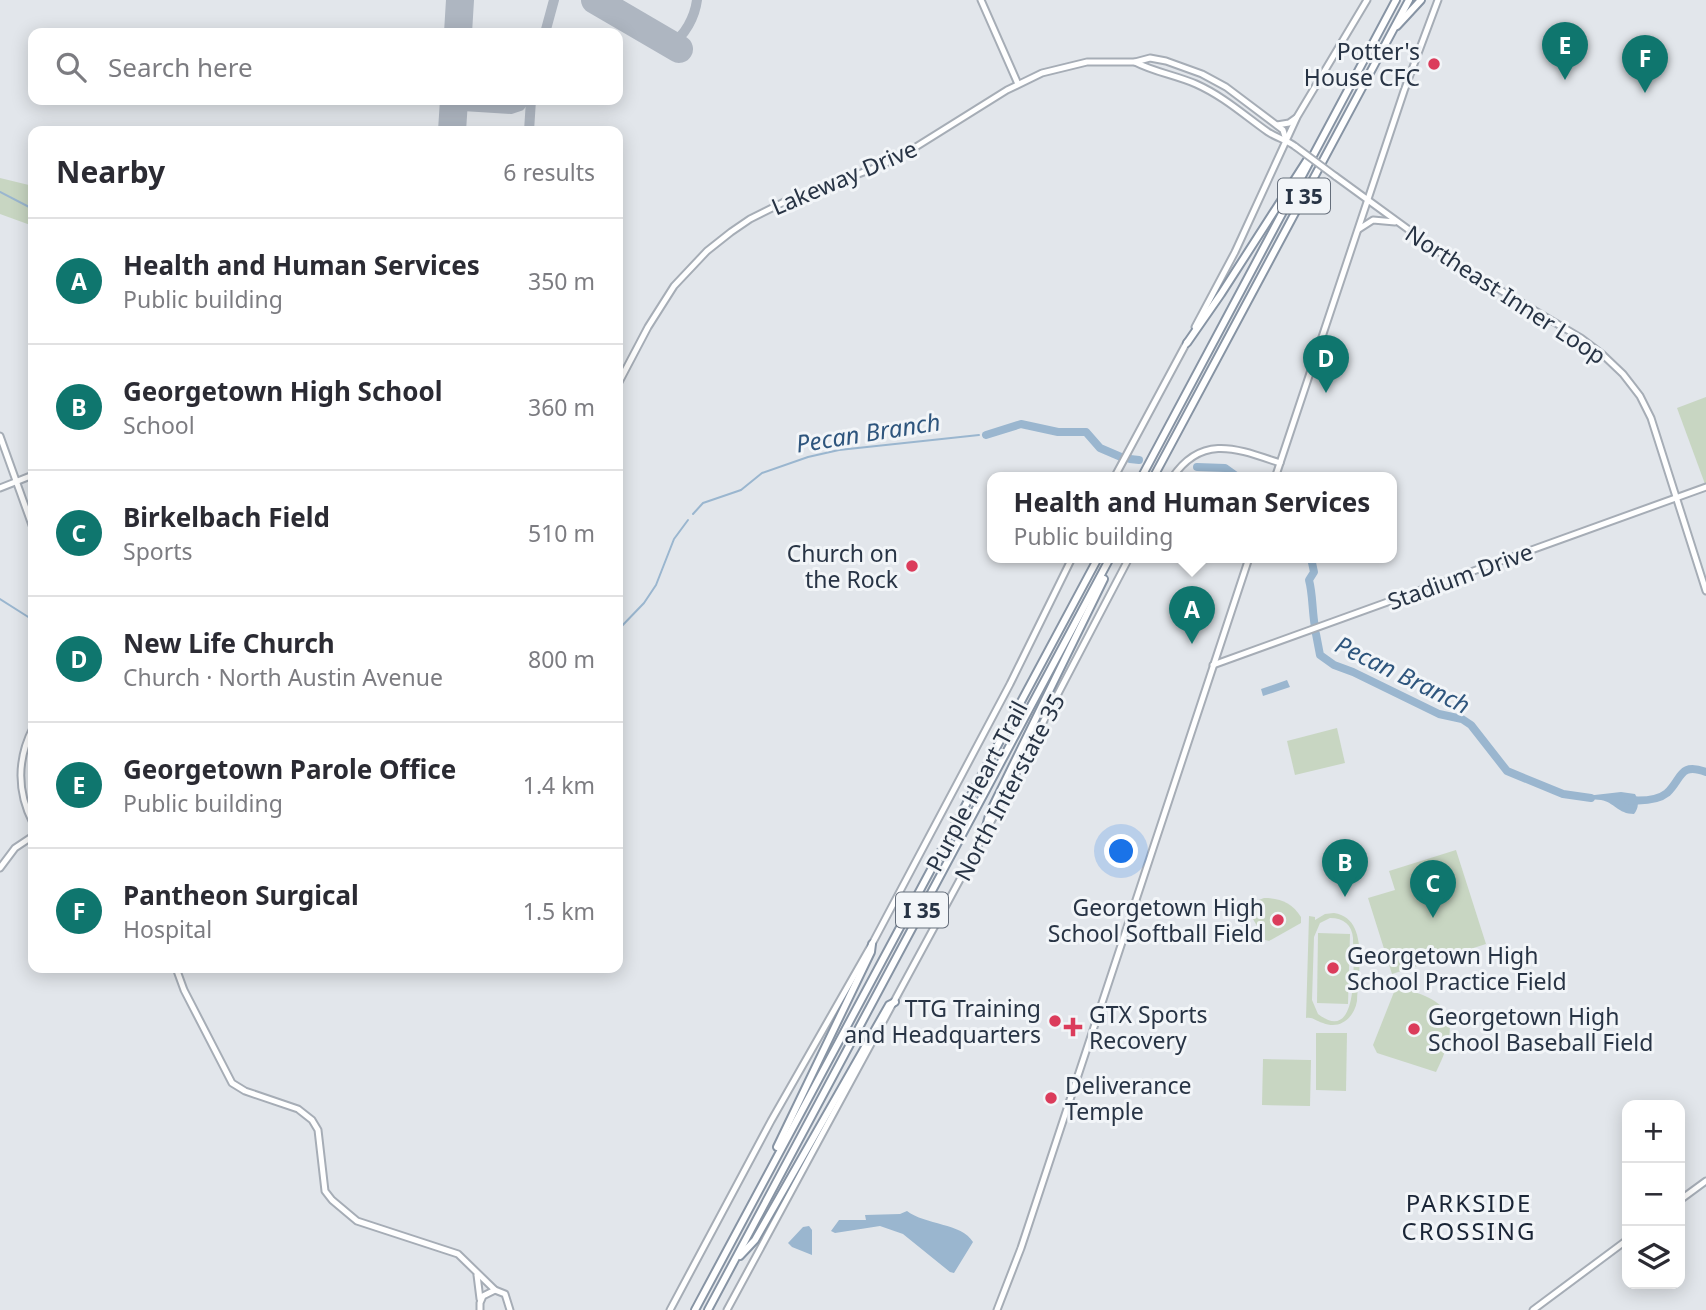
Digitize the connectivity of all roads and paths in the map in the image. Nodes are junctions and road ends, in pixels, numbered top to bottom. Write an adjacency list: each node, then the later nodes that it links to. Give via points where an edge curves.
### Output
1 (981, 0): 9 (main road)
2 (1367, 0): 10 (main road)
3 (1396, 0): 12 (highway, I 35)
4 (1409, 0): 7 (highway, I 35)
5 (1421, 0): 7 (highway)
6 (1438, 0): 14 (main road)
7 (1394, 29): 23 (highway, I 35)
8 (1135, 62): 9 (main road, Lakeway Drive, via 1078,64); 11 (main road, Lakeway Drive, via 1150,58 1202,74); 13 (main road, Lakeway Drive, via 1207,89 1271,134)
9 (1018, 84): 18 (main road, Lakeway Drive, via 903,155 784,202 724,237 674,286)
10 (1297, 117): 11 (main road); 13 (main road)
11 (1277, 125): 13 (main road, Lakeway Drive)
12 (1323, 137): 17 (highway); 22 (highway, I 35)
13 (1286, 139): 14 (main road, Lakeway Drive, bridge); 17 (main road, via 1235,252)
14 (1369, 202): 15 (main road, Northeast Inner Loop); 16 (main road)
15 (1396, 222): 16 (main road, via 1373,220); 30 (main road, Northeast Inner Loop, via 1462,268 1581,338 1623,374 1651,418)
16 (1359, 229): 20 (main road)
17 (1187, 342): 21 (main road)
18 (623, 374)
19 (0, 436): 27 (main road)
20 (1280, 463): 24 (main road, via 1218,447 1192,456); 25 (main road)
21 (1117, 472)
22 (1144, 472)
23 (1156, 472)
24 (1176, 472)
25 (1277, 472)
26 (28, 477): 27 (main road)
27 (17, 481): 29 (main road); 31 (main road)
28 (1706, 487): 30 (main road, Stadium Drive)
29 (0, 488)
30 (1677, 498): 38 (main road, Northeast Inner Loop); 39 (main road, Stadium Drive)
31 (28, 513)
32 (1070, 563): 45 (main road, North Interstate 35)
33 (1095, 563): 48 (highway, Purple Heart Trail / I 35)
34 (1109, 563): 52 (highway, Purple Heart Trail / I 35)
35 (1110, 563): 42 (highway, via 990,812)
36 (1126, 563): 42 (main road, North Interstate 35)
37 (1247, 563): 39 (main road)
38 (1706, 591)
39 (1213, 665): 61 (main road)
40 (28, 742): 41 (main road, via 21,780)
41 (28, 810)
42 (983, 837): 47 (main road, North Interstate 35)
43 (28, 839): 44 (main road)
44 (0, 868)
45 (872, 944): 48 (highway); 57 (main road, North Interstate 35)
46 (178, 973): 53 (main road, via 232,1083 298,1109 312,1120 318,1130 325,1191 332,1200 361,1224 458,1254)
47 (895, 1002): 52 (highway, via 889,1005 755,1240); 60 (main road, North Interstate 35)
48 (769, 1171): 58 (highway, Purple Heart Trail / I 35)
49 (1706, 1181): 50 (main road)
50 (1685, 1196)
51 (1622, 1244): 62 (main road)
52 (734, 1262): 59 (highway, Purple Heart Trail / I 35)
53 (477, 1275): 54 (main road); 55 (main road)
54 (495, 1290): 55 (main road, via 486,1293); 56 (main road, via 505,1294)
55 (479, 1306)
56 (509, 1308)
57 (670, 1310)
58 (695, 1310)
59 (708, 1310)
60 (727, 1310)
61 (997, 1310)
62 (1533, 1310)

